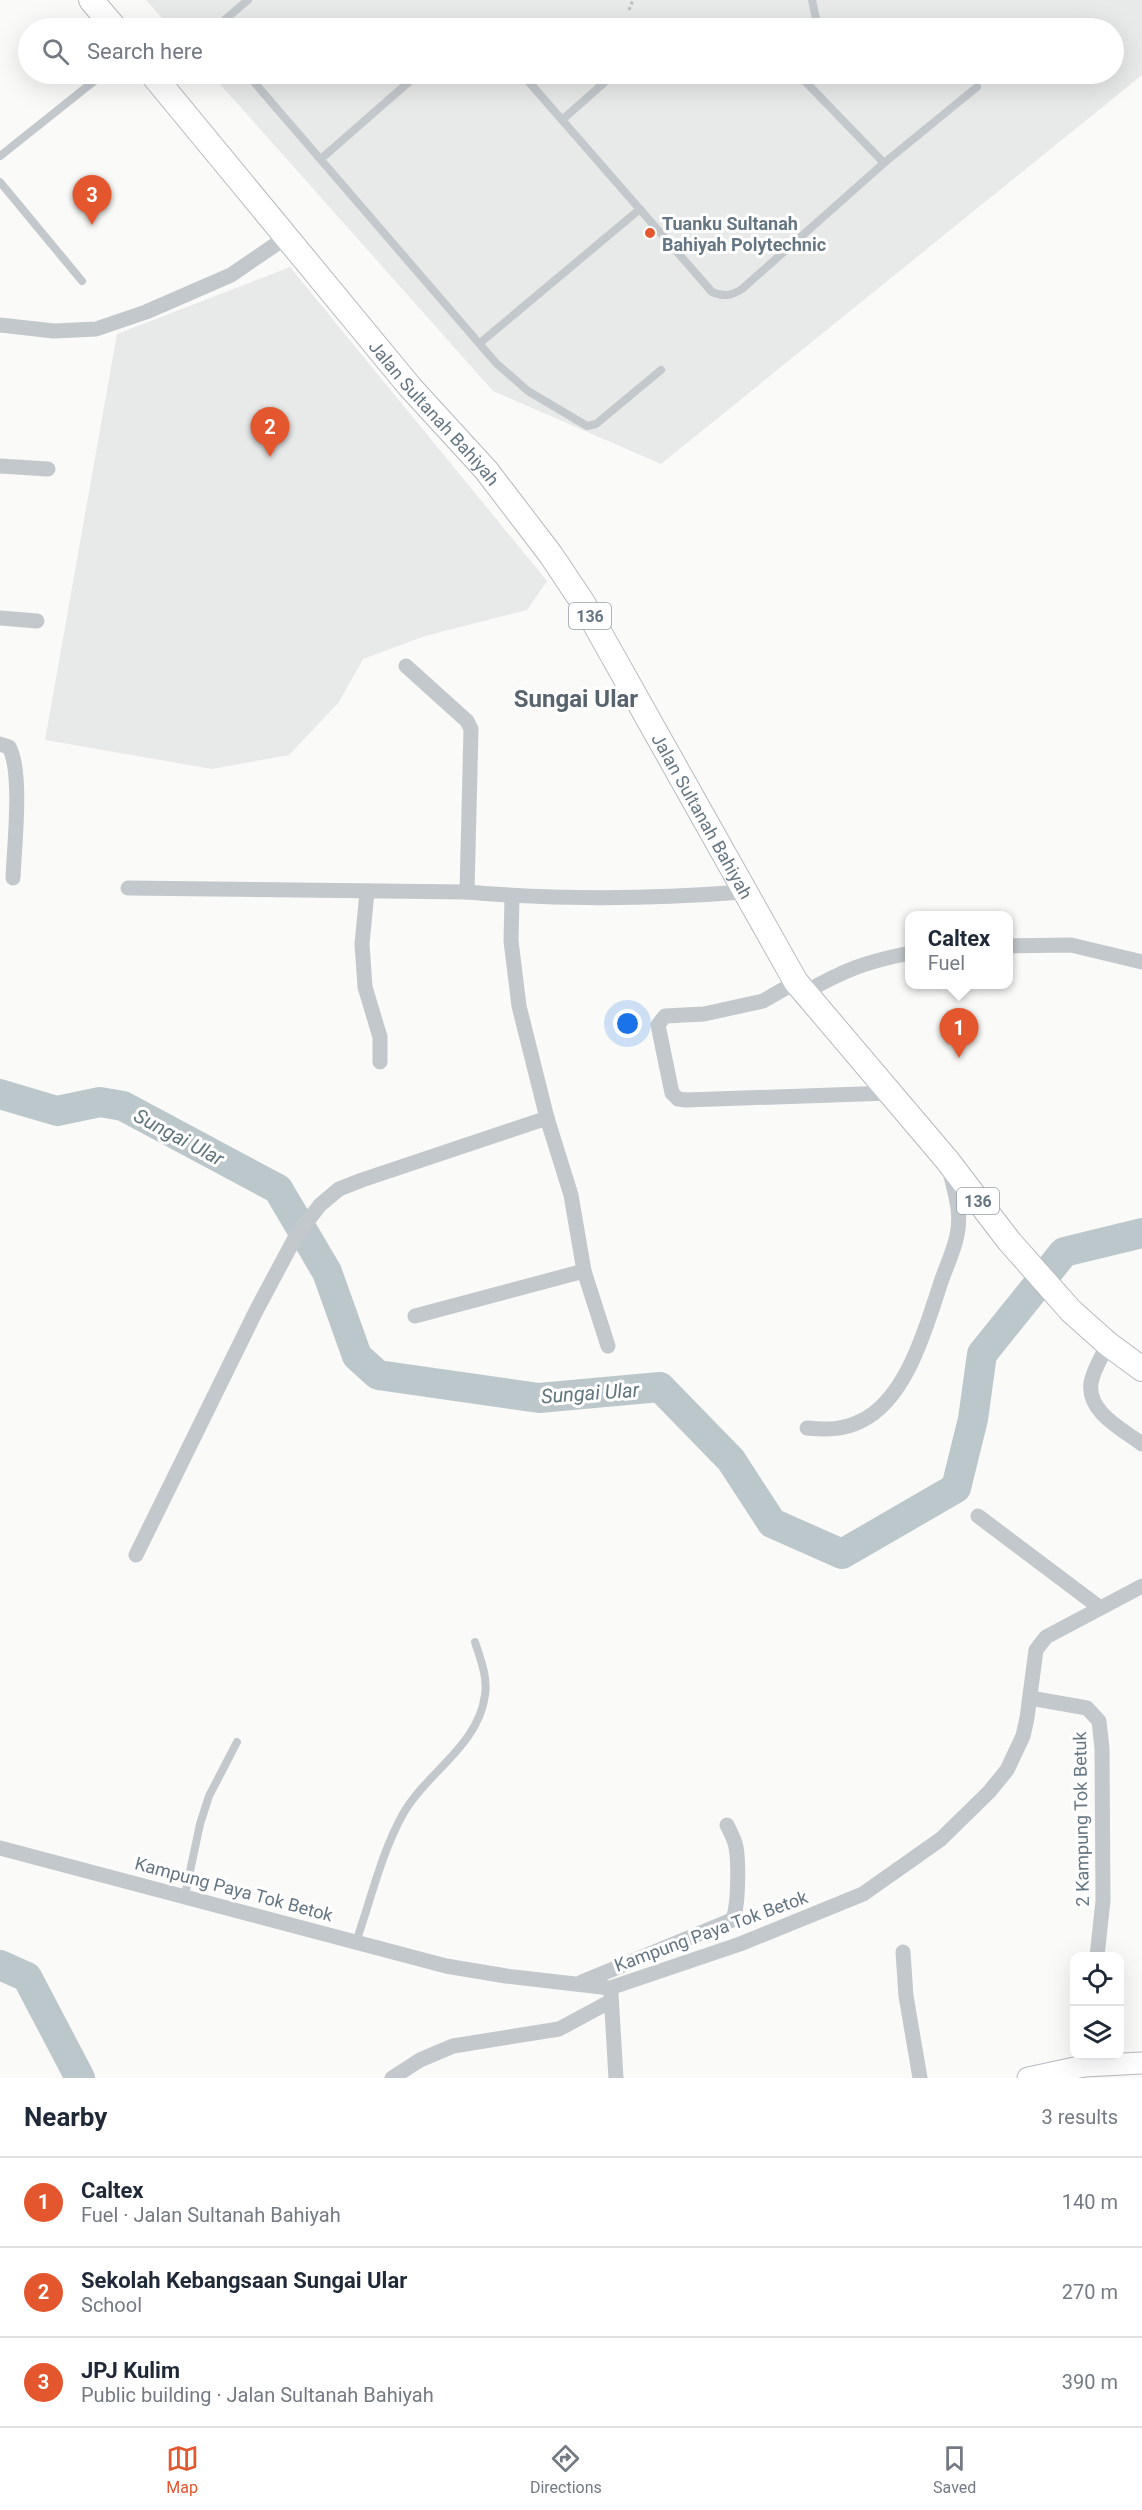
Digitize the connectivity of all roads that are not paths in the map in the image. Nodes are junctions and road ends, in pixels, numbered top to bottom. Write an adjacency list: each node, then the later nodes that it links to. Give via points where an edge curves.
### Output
1 (91, 0): 4 (main road)
2 (248, 0): 5 (lane)
3 (812, 0): 6 (lane)
4 (106, 18)
5 (227, 18)
6 (816, 18)
7 (90, 84): 18 (lane)
8 (160, 84): 16 (main road, Jalan Sultanah Bahiyah / 136)
9 (172, 84): 16 (lane)
10 (256, 84): 19 (lane)
11 (407, 84): 19 (lane)
12 (531, 84): 17 (lane)
13 (603, 84): 17 (lane)
14 (810, 84): 20 (lane)
15 (977, 87): 20 (lane)
16 (180, 107): 23 (main road, Jalan Sultanah Bahiyah / 136)
17 (562, 120): 22 (lane)
18 (0, 156)
19 (322, 158): 26 (lane)
20 (884, 163): 22 (lane, via 732,295 712,292)
21 (0, 182): 24 (lane)
22 (640, 209): 26 (lane)
23 (288, 236): 25 (street, via 231,275 96,329 54,331); 39 (main road, Jalan Sultanah Bahiyah / 136, via 410,387 486,470 551,555 583,603)
24 (82, 281)
25 (0, 325)
26 (480, 343): 27 (lane, via 528,391 587,426 596,424)
27 (661, 370)
28 (0, 466): 29 (street)
29 (48, 469)
30 (0, 618): 31 (street)
31 (37, 621)
32 (406, 666): 38 (street, via 471,729)
33 (2, 744): 34 (street, via 12,752 15,772)
34 (8, 819): 35 (street)
35 (13, 878)
36 (128, 888): 37 (street)
37 (367, 892): 38 (street); 45 (street, via 362,944 364,987 380,1037)
38 (467, 892): 40 (street)
39 (743, 892): 40 (street, via 699,896); 44 (main road, Jalan Sultanah Bahiyah / 136)
40 (512, 896): 47 (street, via 511,941 519,1006)
41 (1013, 946): 43 (street, via 1071,945)
42 (905, 953): 44 (street, via 864,963)
43 (1142, 962)
44 (800, 988): 46 (main road, Jalan Sultanah Bahiyah / 136); 46 (street, via 763,1001 661,1019 658,1025 672,1092 678,1099 686,1100)
45 (380, 1062)
46 (890, 1092): 48 (main road, Jalan Sultanah Bahiyah / 136)
47 (547, 1118): 49 (street, via 572,1195); 57 (street, via 362,1180 339,1190 320,1205 296,1236 255,1311)
48 (947, 1160): 51 (main road, Jalan Sultanah Bahiyah / 136, via 1009,1241 1071,1311); 54 (street, via 958,1202 957,1235 914,1357 892,1394 862,1421 831,1430)
49 (584, 1272): 50 (street); 52 (street)
50 (415, 1316)
51 (1108, 1344): 53 (main road, Jalan Sultanah Bahiyah / 136); 55 (street, via 1091,1381 1091,1396 1096,1408)
52 (608, 1346)
53 (1142, 1369)
54 (807, 1428)
55 (1142, 1444)
56 (978, 1516): 59 (street)
57 (136, 1555)
58 (1142, 1586): 59 (street, Kampung Paya Tok Betok)
59 (1099, 1607): 61 (street, Kampung Paya Tok Betok, via 1041,1643 1036,1650)
60 (475, 1641): 66 (lane, via 484,1671 485,1695 477,1720 458,1749 403,1814)
61 (1030, 1698): 68 (street, 2 Kampung Tok Betuk, via 1087,1708 1099,1721 1103,1901); 70 (street, Kampung Paya Tok Betok, via 1023,1736 1007,1770 940,1839 906,1864 863,1894)
62 (237, 1743): 65 (lane, via 200,1824)
63 (727, 1825): 69 (street, via 737,1858 732,1920)
64 (0, 1848): 65 (street, Kampung Paya Tok Betok)
65 (185, 1895): 66 (street, Kampung Paya Tok Betok)
66 (356, 1942): 69 (street, Kampung Paya Tok Betok, via 446,1965)
67 (903, 1952): 75 (street)
68 (1097, 1952)
69 (579, 1983): 70 (street, Kampung Paya Tok Betok)
70 (611, 1994): 73 (street, via 560,2029 453,2046); 74 (street)
71 (1085, 2061): 72 (main road); 76 (main road)
72 (1142, 2062)
73 (392, 2078)
74 (616, 2078)
75 (920, 2078)
76 (1028, 2078)

